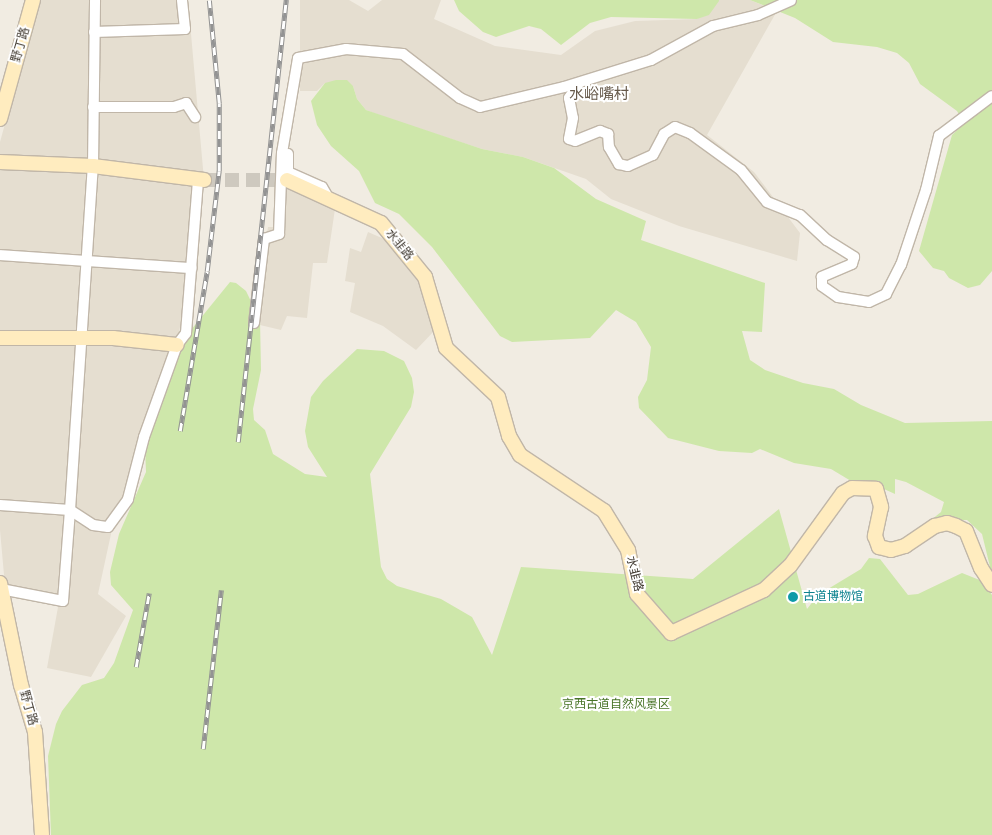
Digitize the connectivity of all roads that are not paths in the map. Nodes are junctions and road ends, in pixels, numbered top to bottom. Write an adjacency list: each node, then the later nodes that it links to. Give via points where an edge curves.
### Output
1 (34, 0): 10 (street, 野丁路)
2 (95, 0): 5 (street)
3 (182, 0): 5 (street, via 185,29)
4 (791, 0): 6 (street, via 758,15 713,26 651,60)
5 (94, 32): 8 (street)
6 (580, 81): 7 (street, via 569,98 573,118 569,139 574,141 600,131 608,134 609,147 619,164 628,166 653,155 664,134 675,127 690,133 741,170 767,202 800,215 827,240 854,257 852,264 822,277 822,286 838,297 869,302 886,294 901,265 940,136); 11 (street, via 480,107 460,98 403,54 346,49 298,58)
7 (992, 96)
8 (93, 107): 9 (street, via 174,107 186,102); 13 (street)
9 (195, 117)
10 (0, 119)
11 (286, 131): 16 (street, via 288,172 322,187); 20 (street, via 279,234 264,240)
12 (0, 162): 13 (street)
13 (93, 166): 14 (street); 18 (street)
14 (201, 179): 19 (street)
15 (288, 180): 16 (street, 水韭路)
16 (329, 199): 26 (street, 水韭路, via 381,223 425,276 446,348 498,397 509,436 520,455 604,512 628,550 637,594 671,633 764,590 790,566 843,493 852,488 876,489 881,507 875,536 879,547 890,550 905,546 935,526 947,523 956,526 966,531 981,568)
17 (0, 256): 18 (street)
18 (85, 259): 19 (street); 21 (street)
19 (192, 268): 23 (street, via 186,333)
20 (254, 323)
21 (80, 337): 22 (street); 23 (street); 25 (street)
22 (0, 338)
23 (177, 345): 25 (street, via 144,437 128,499 108,527 93,525)
24 (0, 505): 25 (street)
25 (70, 510): 27 (street, via 63,601)
26 (992, 585)
27 (1, 586): 28 (street, 野丁路, via 34,732)
28 (42, 835)

